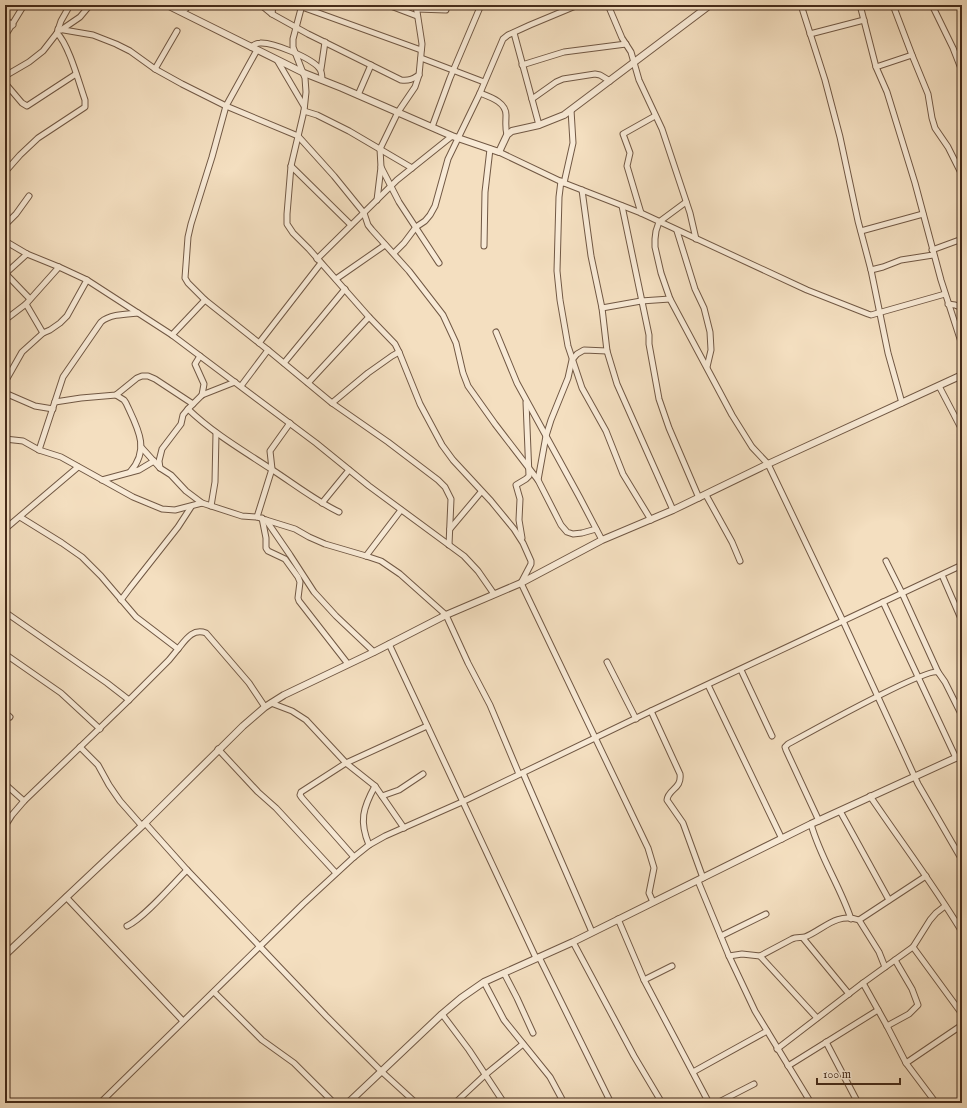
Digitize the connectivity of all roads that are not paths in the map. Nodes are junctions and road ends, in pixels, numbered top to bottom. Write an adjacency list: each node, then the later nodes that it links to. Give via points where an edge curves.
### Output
1 (24, 5): 25 (street)
2 (70, 5): 27 (street, via 61,21)
3 (90, 5): 27 (street, via 75,21)
4 (167, 5): 20 (street)
5 (190, 5): 20 (street)
6 (261, 5): 21 (street)
7 (273, 5): 21 (street)
8 (388, 5): 22 (street)
9 (447, 5): 19 (street, via 446,10)
10 (481, 5): 46 (street)
11 (578, 5): 29 (street)
12 (608, 5): 33 (street)
13 (801, 5): 30 (street)
14 (860, 5): 24 (street)
15 (893, 5): 37 (street)
16 (932, 5): 47 (street)
17 (302, 6): 26 (street); 35 (street)
18 (708, 6): 40 (street)
19 (416, 7): 22 (street)
20 (182, 12): 34 (street)
21 (272, 14): 26 (street)
22 (417, 16): 35 (street)
23 (5, 20): 25 (street)
24 (864, 20): 30 (street); 43 (street)
25 (13, 25): 31 (street)
26 (296, 26): 32 (street); 36 (street, via 293,40)
27 (59, 31): 44 (street, via 93,35 107,40 130,51); 49 (street); 51 (street, via 37,56)
28 (177, 31): 44 (street)
29 (514, 33): 42 (street); 54 (street, via 503,39)
30 (810, 34): 94 (street, via 840,137)
31 (5, 36)
32 (325, 42): 41 (street); 45 (street)
33 (626, 44): 40 (street); 42 (street, via 564,52)
34 (254, 49): 36 (street, via 260,43 265,43); 39 (street); 59 (street)
35 (421, 50): 38 (street)
36 (295, 53): 45 (street); 48 (street)
37 (912, 55): 43 (street); 78 (street, via 928,94 935,128)
38 (421, 58): 46 (street); 50 (street)
39 (277, 60): 48 (street); 60 (street)
40 (633, 63): 53 (street); 64 (street)
41 (371, 65): 50 (street, via 401,80); 57 (street)
42 (522, 65): 58 (street)
43 (876, 67): 88 (street, via 887,92)
44 (156, 69): 59 (street)
45 (321, 69): 52 (street)
46 (453, 71): 54 (street); 67 (street)
47 (962, 71)
48 (304, 73): 52 (street); 60 (street)
49 (76, 74): 55 (street, via 27,106); 77 (street, via 85,107 38,138)
50 (419, 75): 62 (street, via 415,87)
51 (5, 76)
52 (322, 80): 57 (street)
53 (610, 81): 58 (street, via 595,74 563,79); 61 (street)
54 (484, 82): 56 (street)
55 (5, 83)
56 (480, 93): 68 (street, via 493,98 503,106 506,111); 70 (street)
57 (358, 95): 62 (street)
58 (532, 99): 66 (street)
59 (226, 106): 69 (street); 114 (street, via 191,224 188,245 185,278)
60 (304, 108): 69 (street); 71 (street)
61 (571, 110): 63 (street); 65 (street)
62 (398, 112): 67 (street); 71 (street)
63 (564, 115): 65 (street); 66 (street)
64 (655, 116): 84 (street, via 662,129); 87 (street, via 623,134 630,153 627,166)
65 (572, 120): 79 (street, via 573,143)
66 (539, 124): 68 (street, via 512,131)
67 (432, 127): 70 (street)
68 (507, 135): 73 (street)
69 (298, 136): 74 (street); 86 (street)
70 (455, 137): 72 (street); 76 (street); 92 (street, via 435,206 425,221)
71 (380, 149): 75 (street); 76 (street)
72 (490, 149): 73 (street); 99 (street, via 485,192)
73 (499, 152): 79 (street)
74 (291, 166): 91 (street); 103 (street, via 287,224)
75 (381, 167): 80 (street); 83 (street)
76 (412, 168): 80 (street)
77 (5, 172)
78 (962, 175)
79 (562, 182): 81 (street); 133 (street, via 559,197 557,271)
80 (390, 187): 83 (street); 92 (street)
81 (582, 190): 85 (street); 118 (street, via 591,256)
82 (29, 196): 90 (street)
83 (377, 200): 86 (street)
84 (686, 202): 89 (street); 95 (street)
85 (622, 206): 87 (street); 115 (street)
86 (364, 213): 91 (street); 98 (street, via 368,225)
87 (641, 213): 89 (street)
88 (923, 214): 94 (street); 100 (street)
89 (659, 222): 93 (street); 113 (street, via 656,247)
90 (5, 225)
91 (351, 225): 103 (street)
92 (416, 227): 101 (street); 104 (street)
93 (677, 231): 95 (street); 135 (street, via 710,332 711,350)
94 (861, 231): 106 (street)
95 (696, 239): 120 (street, via 837,302 871,315)
96 (962, 240): 100 (street)
97 (5, 241): 102 (street)
98 (385, 246): 101 (street); 108 (street)
99 (484, 246)
100 (933, 252): 106 (street); 111 (street)
101 (394, 253): 164 (street, via 443,315 456,343 468,386)
102 (27, 254): 105 (street); 107 (street)
103 (319, 261): 108 (street); 127 (street)
104 (439, 263)
105 (59, 267): 109 (street); 112 (street)
106 (871, 270): 120 (street)
107 (5, 274): 112 (street)
108 (336, 279): 110 (street)
109 (87, 280): 121 (street); 125 (street, via 67,316)
110 (345, 289): 122 (street); 134 (street)
111 (945, 294): 117 (street); 120 (street)
112 (30, 299): 116 (street)
113 (670, 299): 115 (street); 135 (street)
114 (205, 300): 126 (street); 127 (street)
115 (641, 301): 118 (street); 171 (street, via 659,399)
116 (26, 304): 123 (street); 125 (street)
117 (948, 304): 119 (street); 128 (street)
118 (602, 308): 130 (street)
119 (962, 308)
120 (879, 312): 148 (street)
121 (138, 313): 126 (street); 146 (street, via 106,318 101,322 63,377)
122 (369, 317): 131 (street, via 390,337); 139 (street)
123 (5, 320)
124 (496, 332): 145 (street)
125 (44, 333): 137 (street, via 20,356)
126 (172, 335): 132 (street)
127 (259, 343): 129 (street)
128 (962, 345)
129 (268, 350): 134 (street); 140 (street)
130 (607, 351): 133 (street, via 584,350 576,354); 177 (street, via 618,384)
131 (399, 352): 147 (street, via 368,373); 169 (street, via 417,398 442,445)
132 (200, 356): 138 (street); 144 (street, via 195,364 204,384)
133 (572, 360): 155 (street, via 568,378); 181 (street, via 582,388 606,431 623,474)
134 (284, 364): 139 (street)
135 (707, 367): 160 (street, via 752,447)
136 (962, 375): 141 (street)
137 (5, 382)
138 (235, 382): 140 (street); 144 (street)
139 (308, 383): 147 (street)
140 (241, 386): 152 (street)
141 (939, 386): 148 (street); 153 (street)
142 (5, 393): 150 (street, via 35,406)
143 (116, 395): 146 (street); 149 (street, via 137,378 148,376); 157 (street, via 126,403)
144 (202, 396): 149 (street)
145 (526, 399): 155 (street); 164 (street)
146 (55, 402): 150 (street)
147 (332, 403): 183 (street, via 445,487 451,499)
148 (902, 403): 160 (street)
149 (194, 404): 151 (street)
150 (53, 409): 158 (street)
151 (188, 409): 154 (street); 162 (street, via 181,424 162,449)
152 (290, 423): 163 (street, via 270,451); 165 (street)
153 (962, 430)
154 (216, 433): 163 (street); 175 (street, via 215,482)
155 (546, 436): 168 (street); 184 (street)
156 (5, 439): 158 (street, via 23,442)
157 (142, 448): 159 (street); 166 (street)
158 (39, 450): 161 (street, via 55,454)
159 (154, 461): 162 (street); 166 (street)
160 (768, 464): 170 (street); 201 (street)
161 (78, 467): 167 (street); 179 (street)
162 (160, 468): 172 (street)
163 (272, 469): 173 (street); 180 (street)
164 (529, 469): 168 (street); 186 (street, via 528,478 516,485 520,499 519,520)
165 (349, 470): 173 (street); 176 (street)
166 (130, 472): 167 (street)
167 (102, 480): 174 (street, via 162,509 175,510)
168 (538, 480): 184 (street, via 567,532 573,534)
169 (481, 492): 183 (street); 186 (street, via 504,516)
170 (706, 495): 171 (street); 189 (street)
171 (699, 498): 177 (street)
172 (202, 503): 174 (street); 175 (street)
173 (322, 503): 178 (street)
174 (192, 506): 196 (street, via 175,532)
175 (211, 506): 180 (street, via 242,516)
176 (401, 510): 187 (street); 188 (street)
177 (673, 510): 181 (street)
178 (339, 512)
179 (20, 518): 182 (street); 196 (street, via 82,557)
180 (262, 518): 188 (street, via 295,529 325,544); 204 (street, via 286,548 314,592); 207 (street, via 266,548 285,559 298,577 299,601)
181 (651, 520): 185 (street)
182 (5, 529)
183 (450, 529): 187 (street)
184 (596, 529): 185 (street)
185 (602, 540): 193 (street)
186 (523, 543): 193 (street, via 531,564)
187 (449, 545): 195 (street, via 478,571)
188 (366, 556): 199 (street, via 381,561 400,574)
189 (740, 561)
190 (886, 561): 194 (street)
191 (962, 565): 192 (street)
192 (942, 575): 194 (street); 200 (street)
193 (521, 583): 195 (street); 223 (street)
194 (902, 593): 197 (street); 209 (street)
195 (494, 594): 199 (street)
196 (121, 600): 203 (street, via 140,620)
197 (883, 602): 201 (street); 210 (street)
198 (5, 612): 213 (street)
199 (446, 615): 202 (street); 229 (street)
200 (962, 621)
201 (843, 622): 208 (street); 212 (street)
202 (389, 644): 204 (street); 220 (street)
203 (178, 649): 213 (street); 214 (street, via 196,631 206,633)
204 (374, 652): 207 (street)
205 (5, 654): 221 (street, via 61,693)
206 (606, 662): 219 (street)
207 (348, 664): 214 (street, via 299,686)
208 (741, 670): 211 (street); 222 (street)
209 (938, 672): 210 (street); 217 (street)
210 (919, 677): 212 (street); 226 (street)
211 (708, 685): 215 (street); 243 (street)
212 (878, 697): 230 (street); 238 (street, via 785,747)
213 (130, 700): 221 (street)
214 (268, 705): 225 (street); 227 (street, via 292,711 306,720)
215 (651, 711): 219 (street); 250 (street, via 680,774 679,784 667,800 683,823)
216 (5, 713): 218 (street)
217 (962, 716)
218 (10, 717)
219 (636, 719): 223 (street)
220 (427, 726): 227 (street); 236 (street)
221 (100, 729): 224 (street)
222 (772, 736)
223 (596, 738): 229 (street); 253 (street, via 648,848 654,868 650,893)
224 (80, 747): 235 (street); 239 (street, via 98,765 116,796)
225 (218, 749): 239 (street); 248 (street)
226 (959, 756): 230 (street)
227 (346, 763): 232 (street); 245 (street, via 300,795)
228 (423, 774): 233 (street, via 399,790)
229 (521, 774): 236 (street); 261 (street)
230 (914, 777): 234 (street); 246 (street)
231 (5, 784): 235 (street)
232 (375, 786): 233 (street); 244 (street, via 364,811 364,833)
233 (382, 796): 242 (street)
234 (870, 796): 237 (street); 249 (street)
235 (24, 801): 241 (street)
236 (462, 802): 242 (street); 271 (street)
237 (840, 811): 238 (street); 252 (street)
238 (819, 821): 240 (street)
239 (143, 824): 247 (street); 251 (street)
240 (811, 824): 243 (street); 256 (street)
241 (5, 826)
242 (404, 828): 244 (street)
243 (782, 839): 250 (street)
244 (369, 845): 245 (street)
245 (354, 857): 248 (street)
246 (962, 860)
247 (187, 870): 260 (street); 266 (street)
248 (336, 873): 266 (street)
249 (926, 876): 252 (street); 254 (street)
250 (701, 880): 253 (street); 263 (street)
251 (66, 897): 268 (street); 285 (street)
252 (889, 900): 258 (street)
253 (653, 902): 257 (street)
254 (945, 906): 259 (street); 267 (street, via 936,912)
255 (766, 914): 263 (street)
256 (852, 918): 258 (street); 264 (street, via 833,921)
257 (618, 919): 261 (street); 276 (street)
258 (858, 920): 274 (street, via 879,952)
259 (960, 922): 262 (street)
260 (127, 926)
261 (592, 932): 265 (street)
262 (962, 932)
263 (721, 936): 269 (street)
264 (803, 938): 270 (street, via 792,939); 280 (street)
265 (573, 942): 271 (street); 308 (street)
266 (261, 946): 279 (street); 295 (street)
267 (913, 947): 272 (street); 283 (street)
268 (5, 955)
269 (729, 956): 270 (street); 288 (street)
270 (760, 956): 284 (street)
271 (538, 957): 275 (street); 307 (street)
272 (895, 960): 274 (street); 287 (street, via 918,1005 909,1014)
273 (672, 966): 276 (street)
274 (885, 967): 278 (street)
275 (504, 973): 277 (street); 289 (street)
276 (644, 980): 296 (street)
277 (484, 982): 282 (street); 291 (street, via 504,1020)
278 (863, 983): 280 (street); 281 (street)
279 (214, 992): 285 (street); 302 (street, via 262,1040 294,1063)
280 (849, 994): 284 (street)
281 (878, 1010): 287 (street); 290 (street)
282 (442, 1014): 295 (street); 297 (street)
283 (962, 1014)
284 (817, 1018): 292 (street)
285 (183, 1021): 301 (street)
286 (962, 1025): 293 (street)
287 (888, 1026): 293 (street)
288 (767, 1031): 292 (street); 296 (street)
289 (534, 1033)
290 (826, 1042): 294 (street); 312 (street)
291 (523, 1044): 297 (street); 306 (street, via 550,1077)
292 (777, 1049): 294 (street)
293 (906, 1063): 300 (street)
294 (788, 1066): 311 (street)
295 (380, 1071): 299 (street); 303 (street)
296 (693, 1072): 309 (street)
297 (485, 1075): 304 (street); 305 (street)
298 (754, 1084): 310 (street)
299 (352, 1102)
300 (934, 1102)
301 (100, 1103)
302 (334, 1103)
303 (416, 1103)
304 (455, 1103)
305 (504, 1103)
306 (564, 1103)
307 (611, 1103)
308 (662, 1103)
309 (709, 1103)
310 (718, 1103)
311 (811, 1103)
312 (858, 1103)

